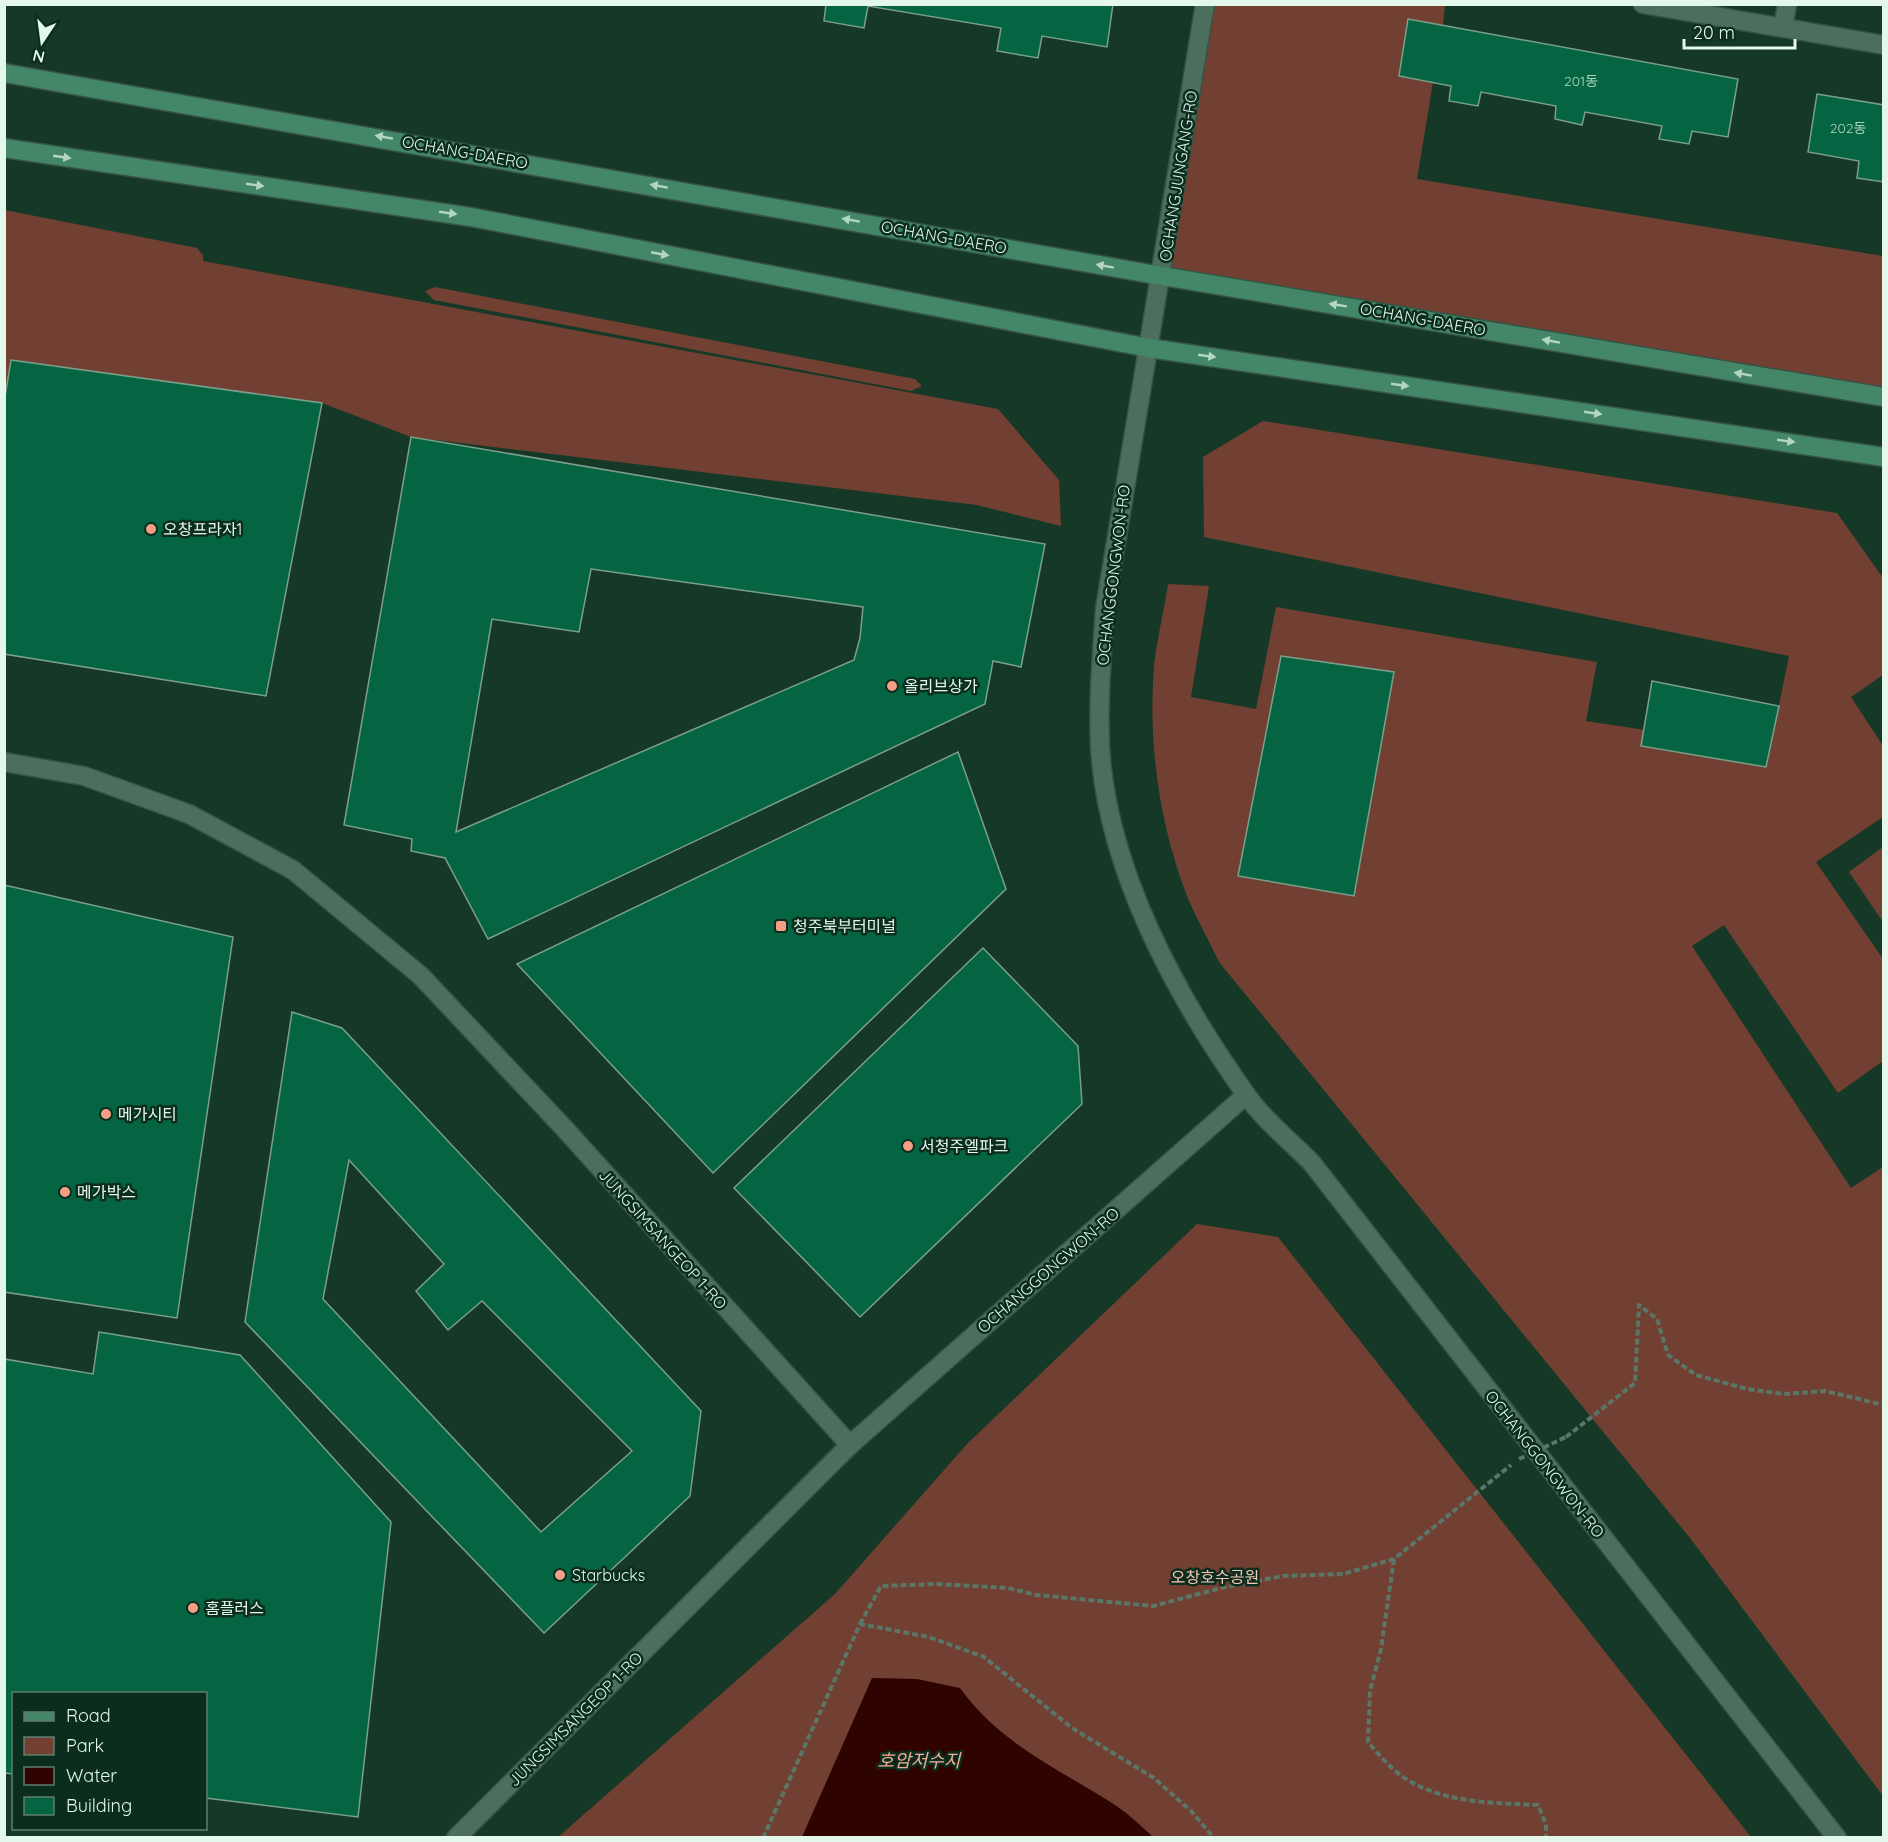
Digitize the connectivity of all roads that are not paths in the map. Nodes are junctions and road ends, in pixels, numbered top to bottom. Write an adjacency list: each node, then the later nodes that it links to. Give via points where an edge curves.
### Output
1 (1205, 4): 8 (street, OCHANGJUNGANG-RO)
2 (1643, 4): 4 (street)
3 (1786, 4): 4 (street)
4 (1783, 28): 5 (street)
5 (1884, 45)
6 (4, 73): 8 (main road, OCHANG-DAERO, one-way to 6)
7 (4, 148): 9 (main road, one-way to 9, via 471,217)
8 (1162, 276): 9 (street, OCHANGJUNGANG-RO); 10 (main road, OCHANG-DAERO, one-way to 8)
9 (1149, 348): 11 (main road, one-way to 11); 13 (street, OCHANGGONGWON-RO, via 1105,609 1100,747 1110,814 1132,891 1187,1000)
10 (1884, 397)
11 (1884, 457)
12 (4, 762): 14 (street, JUNGSIMSANGEOP 1-RO, via 84,776 189,814 293,870 421,976)
13 (1246, 1095): 14 (street, OCHANGGONGWON-RO); 16 (street, OCHANGGONGWON-RO, via 1311,1162)
14 (850, 1445): 15 (street, JUNGSIMSANGEOP 1-RO)
15 (456, 1838)
16 (1837, 1838)

